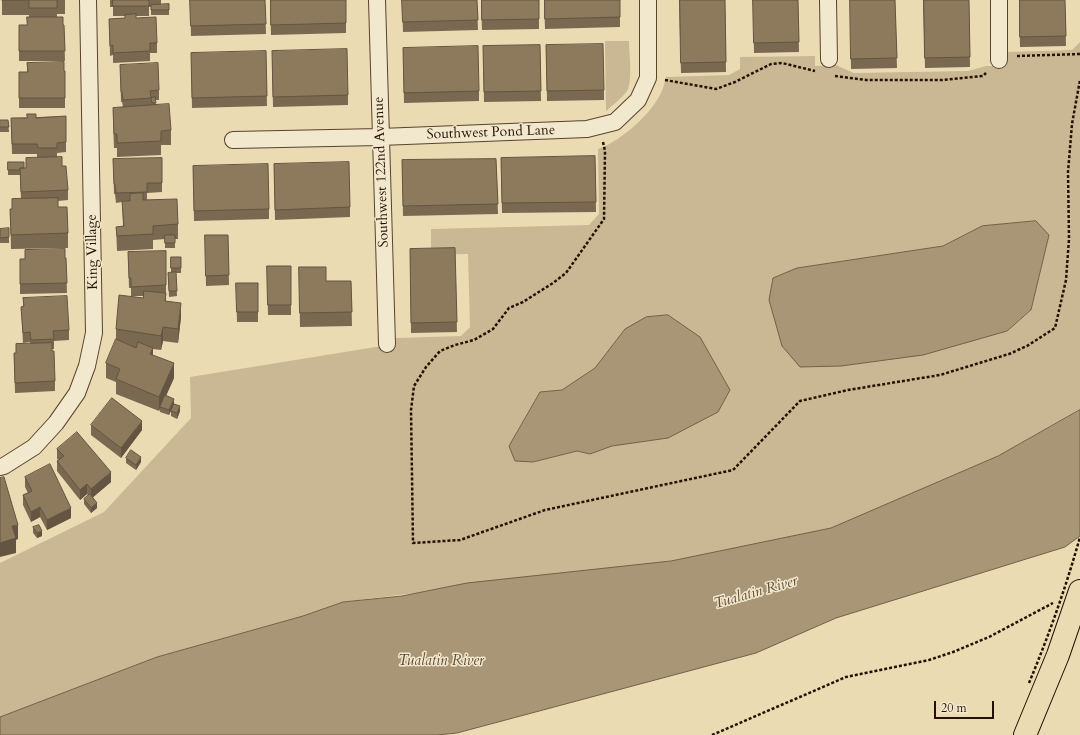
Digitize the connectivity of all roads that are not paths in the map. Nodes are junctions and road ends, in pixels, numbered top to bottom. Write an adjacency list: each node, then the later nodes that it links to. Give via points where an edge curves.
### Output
1 (88, 0): 11 (street, King Village, via 94,333 87,366 77,393 56,423 34,447)
2 (377, 0): 8 (street, Southwest 122nd Avenue)
3 (648, 0): 8 (street, Southwest Pond Lane, via 648,78 638,100 615,122 587,129)
4 (828, 0): 7 (street)
5 (999, 0): 6 (street)
6 (1000, 58)
7 (829, 59)
8 (380, 137): 9 (street, Southwest Pond Lane); 10 (street, Southwest 122nd Avenue)
9 (233, 140)
10 (387, 344)
11 (0, 467)
12 (1073, 594): 13 (highway, via 1061,648 1037,687)
13 (1025, 735)

